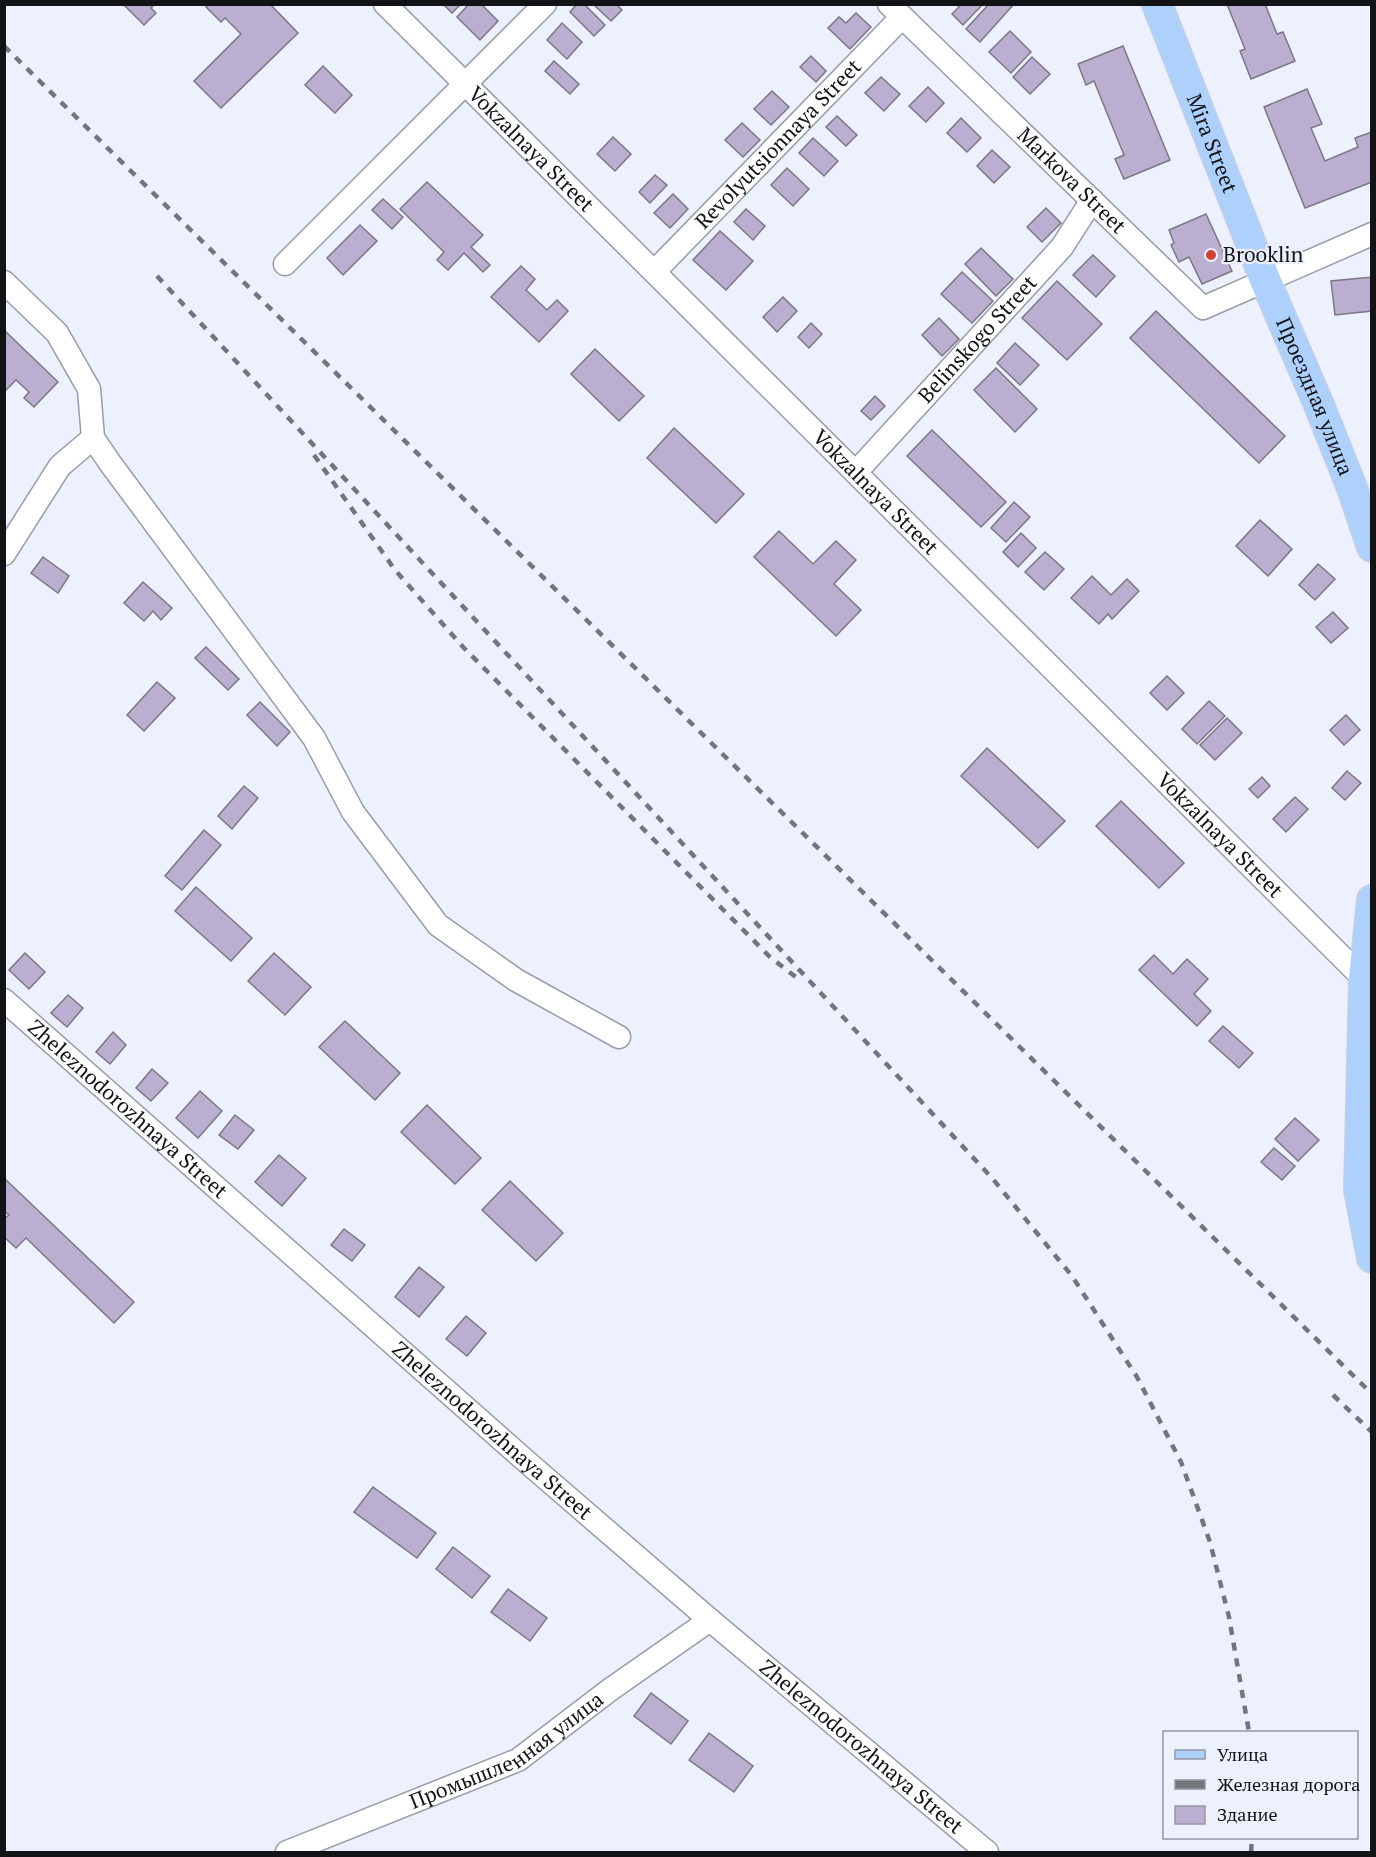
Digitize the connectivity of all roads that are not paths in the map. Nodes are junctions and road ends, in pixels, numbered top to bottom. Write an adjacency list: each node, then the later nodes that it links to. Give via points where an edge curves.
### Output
1 (385, 4): 5 (street, Vokzalnaya Street)
2 (545, 4): 5 (street)
3 (1157, 4): 11 (main road, Mira Street)
4 (896, 11): 6 (street, Markova Street); 9 (street, Revolyutsionnaya Street)
5 (466, 85): 8 (street); 9 (street, Vokzalnaya Street)
6 (1092, 201): 11 (street, Markova Street, via 1203,308); 13 (street, Belinskogo Street, via 1062,247)
7 (1371, 234): 11 (street)
8 (285, 264)
9 (655, 271): 13 (street, Vokzalnaya Street)
10 (4, 282): 12 (street, via 57,333 89,389)
11 (1266, 282): 14 (main road, Проездная улица, via 1352,488)
12 (93, 438): 15 (street, via 60,466); 19 (street, via 314,738 353,812 438,925 516,980)
13 (856, 472): 17 (street, Vokzalnaya Street)
14 (1371, 547)
15 (4, 554)
16 (1371, 900): 17 (main road)
17 (1368, 979): 20 (main road, via 1359,1190)
18 (4, 1000): 21 (street, Zheleznodorozhnaya Street)
19 (619, 1037)
20 (1371, 1258)
21 (710, 1620): 22 (street, Промышленная улица, via 518,1760); 23 (street, Zheleznodorozhnaya Street)
22 (287, 1852)
23 (987, 1852)

